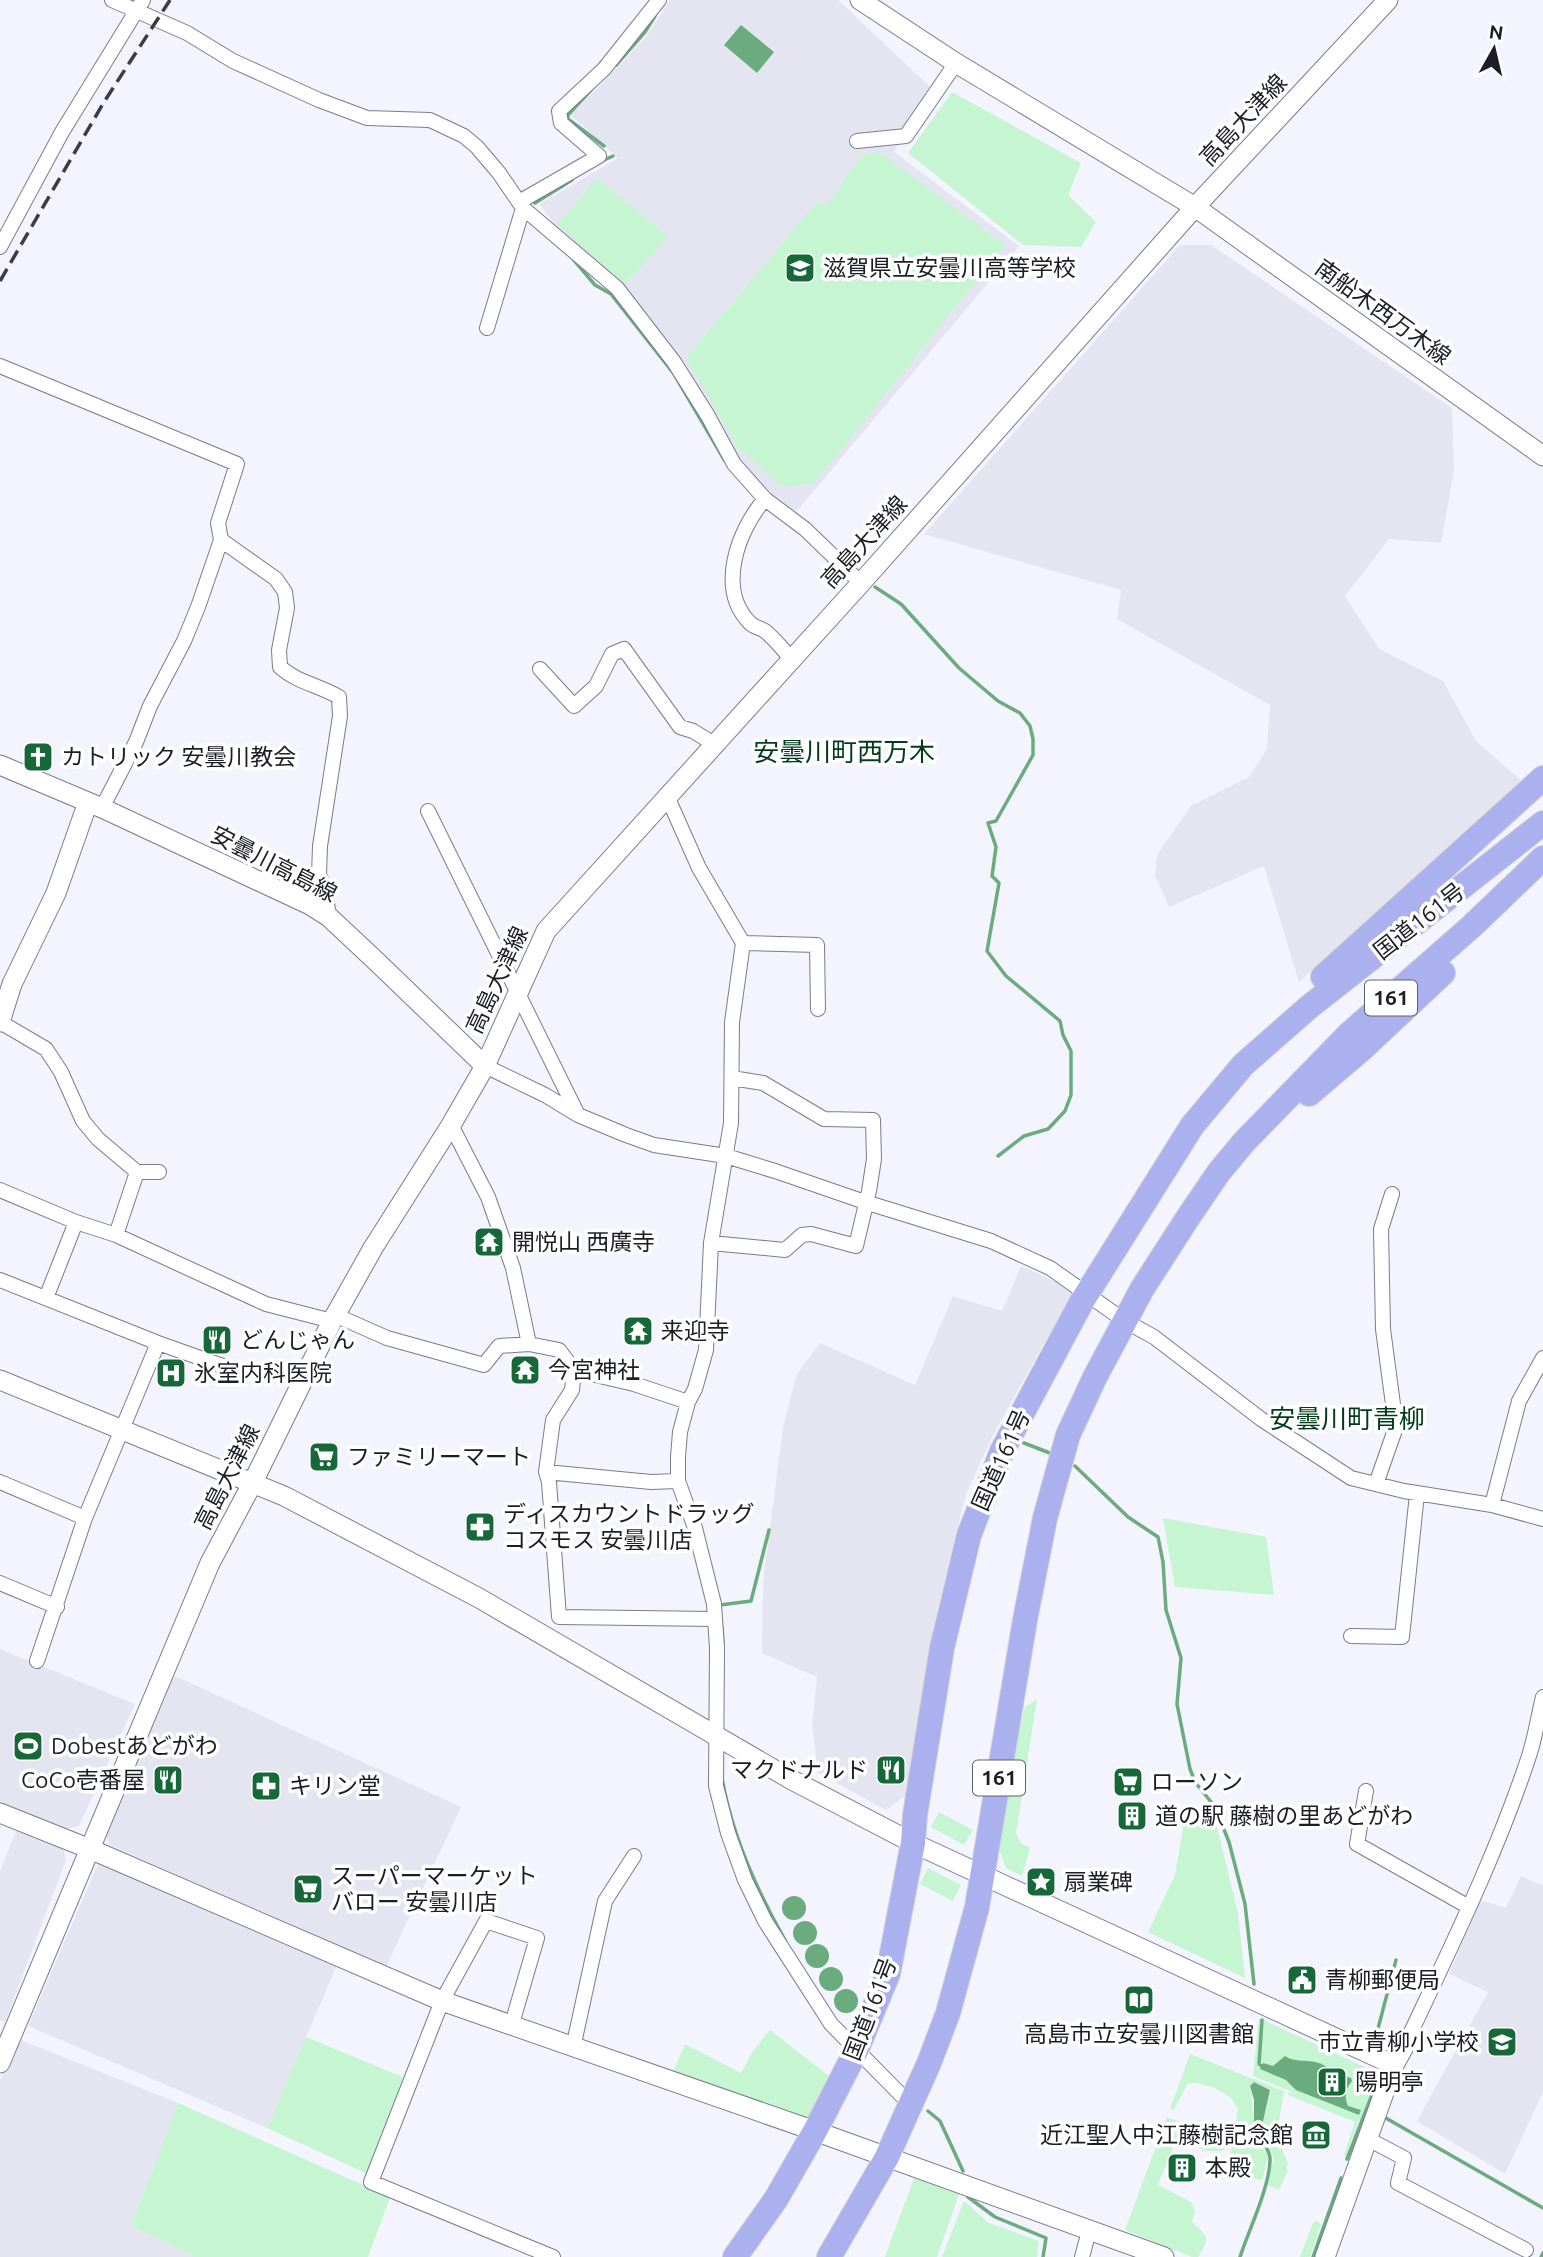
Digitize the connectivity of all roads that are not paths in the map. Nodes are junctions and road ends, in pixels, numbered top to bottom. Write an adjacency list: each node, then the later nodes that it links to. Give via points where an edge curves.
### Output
1 (112, 0): 5 (street)
2 (659, 0): 8 (street, via 604,69 559,111 561,123 599,156)
3 (860, 0): 6 (street, 南船木西万木線)
4 (1388, 0): 9 (street, 高島大津線)
5 (139, 5): 8 (street, via 233,61 355,114 430,120 447,126 477,147); 10 (street, via 62,132)
6 (956, 63): 7 (street, via 906,136); 9 (street, 南船木西万木線)
7 (857, 141)
8 (521, 205): 11 (street); 14 (street, via 617,288 674,362 734,464)
9 (1195, 207): 13 (street, 南船木西万木線); 16 (street, 高島大津線)
10 (0, 247)
11 (487, 328)
12 (0, 366): 15 (street, via 237,464 218,523)
13 (1543, 456)
14 (765, 499): 16 (street); 17 (street, via 737,547 734,600 751,624)
15 (221, 540): 23 (street, via 184,641 136,741); 28 (street, via 276,579 285,592 280,667 293,678 340,697 320,846 319,875)
16 (861, 583): 17 (street, 高島大津線)
17 (792, 659): 19 (street, 高島大津線)
18 (540, 669): 19 (street, via 574,706 596,686 612,654 624,649 680,727)
19 (714, 744): 22 (street, 高島大津線)
20 (0, 765): 23 (street, 安曇川高島線)
21 (1543, 778): 34 (highway, via 1303,995)
22 (667, 796): 29 (street, via 699,868); 31 (street, 高島大津線, via 546,931)
23 (95, 805): 28 (street, 安曇川高島線); 30 (street, via 56,893)
24 (428, 811): 31 (street)
25 (1543, 823): 34 (highway, 国道161号 / 161)
26 (1543, 859): 39 (highway, 国道161号 / 161, via 1349,1034)
27 (1543, 879): 39 (highway, via 1363,1048 1258,1138)
28 (329, 917): 35 (street, 安曇川高島線)
29 (743, 943): 32 (street, via 817,945); 36 (street, via 732,1022)
30 (6, 982): 33 (street)
31 (518, 995): 35 (street, 高島大津線); 37 (street)
32 (818, 1009)
33 (0, 1022): 41 (street, via 46,1049 83,1121)
34 (1242, 1065): 50 (highway, 国道161号 / 161, via 1192,1126)
35 (485, 1066): 37 (street); 38 (street, 高島大津線)
36 (732, 1078): 40 (street); 45 (street, via 763,1083 824,1119 873,1120 874,1159)
37 (578, 1115): 40 (street, via 654,1145)
38 (451, 1125): 52 (street, 高島大津線); 55 (street, via 492,1209 515,1275)
39 (1244, 1142): 53 (highway, 国道161号 / 161, via 1186,1219)
40 (726, 1156): 45 (street); 48 (street)
41 (137, 1172): 42 (street); 47 (street)
42 (159, 1172)
43 (0, 1190): 46 (street)
44 (1392, 1194): 66 (street, via 1381,1229 1383,1329 1396,1427)
45 (865, 1202): 48 (street, via 856,1246 811,1234 802,1235 785,1250); 50 (street, via 991,1241 1050,1268)
46 (76, 1222): 47 (street); 51 (street)
47 (116, 1235): 52 (street, via 266,1304)
48 (711, 1243): 60 (street, via 706,1350)
49 (0, 1280): 51 (street)
50 (1088, 1293): 53 (street); 80 (highway, 国道161号 / 161, via 1002,1451 969,1535 942,1648)
51 (47, 1298): 54 (street)
52 (334, 1318): 55 (street, via 484,1366 499,1346); 64 (street, 高島大津線)
53 (1125, 1321): 66 (street, via 1154,1337 1307,1451 1351,1478); 83 (highway, 国道161号 / 161, via 1068,1435 1045,1518)
54 (158, 1343): 57 (street); 61 (street)
55 (529, 1344): 58 (street, via 559,1350)
56 (1543, 1358): 68 (street, via 1519,1401)
57 (223, 1366)
58 (573, 1370): 60 (street); 62 (street, via 572,1390 554,1420)
59 (0, 1380): 61 (street)
60 (688, 1402): 65 (street, via 680,1432)
61 (123, 1429): 64 (street); 69 (street)
62 (546, 1472): 65 (street); 73 (street, via 559,1617)
63 (0, 1482): 69 (street)
64 (253, 1482): 77 (street, via 467,1592); 81 (street, 高島大津線, via 210,1563)
65 (678, 1482): 73 (street, via 695,1528)
66 (1376, 1485): 67 (street)
67 (1418, 1494): 68 (street); 74 (street, via 1402,1637)
68 (1492, 1505): 70 (street)
69 (85, 1518): 72 (street)
70 (1543, 1519)
71 (0, 1583): 72 (street)
72 (57, 1607): 75 (street)
73 (715, 1619): 77 (street)
74 (1351, 1636)
75 (37, 1661)
76 (1543, 1697): 84 (street, via 1529,1758)
77 (716, 1736): 80 (street); 89 (street, via 716,1786 746,1880 806,1988)
78 (1366, 1791): 84 (street, via 1357,1844)
79 (0, 1813): 81 (street)
80 (913, 1843): 83 (street); 89 (highway, 国道161号 / 161, via 888,1974)
81 (90, 1849): 85 (street); 90 (street, 高島大津線)
82 (634, 1856): 88 (street, via 605,1900)
83 (983, 1877): 91 (street); 92 (highway, 国道161号 / 161, via 948,2013)
84 (1469, 1907): 87 (street)
85 (442, 2001): 86 (street); 86 (street, via 486,1921 537,1938); 98 (street, via 371,2182)
86 (511, 2026): 88 (street)
87 (1405, 2045): 91 (street)
88 (573, 2048): 93 (street)
89 (856, 2050): 92 (street); 93 (highway, 国道161号 / 161)
90 (0, 2063)
91 (1394, 2065): 94 (street)
92 (911, 2105): 95 (highway, 国道161号 / 161)
93 (815, 2131): 95 (street); 100 (highway, 国道161号 / 161, via 776,2199)
94 (1368, 2139): 97 (street, via 1404,2158 1398,2183); 104 (street)
95 (887, 2157): 96 (street); 101 (highway, 国道161号 / 161)
96 (1089, 2231): 102 (street); 103 (street)
97 (1526, 2250)
98 (522, 2251): 99 (street)
99 (553, 2257)
100 (735, 2257)
101 (829, 2257)
102 (1082, 2257)
103 (1164, 2257)
104 (1325, 2257)

